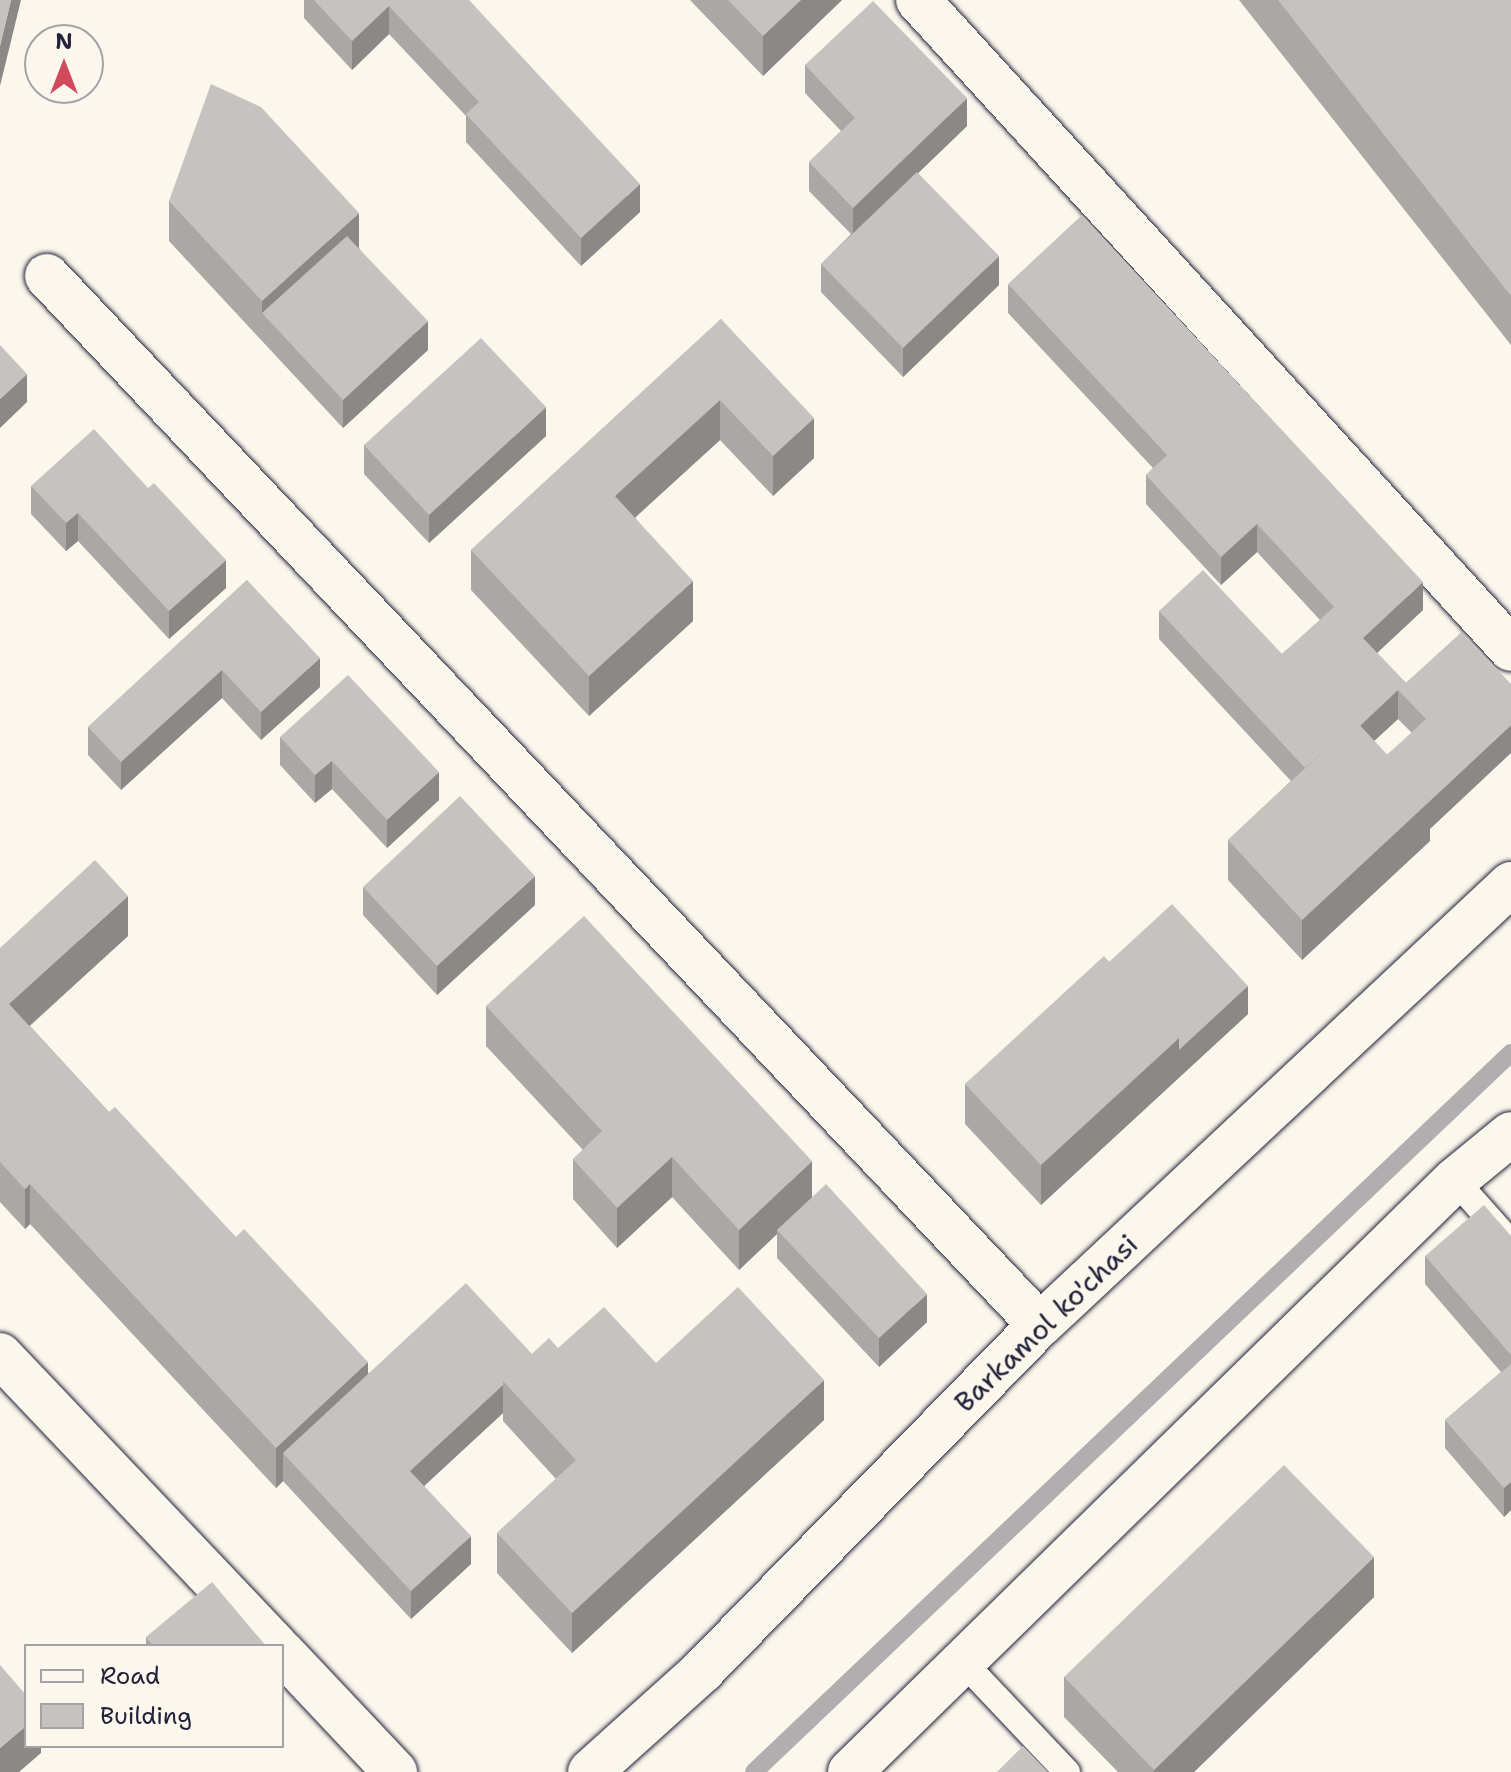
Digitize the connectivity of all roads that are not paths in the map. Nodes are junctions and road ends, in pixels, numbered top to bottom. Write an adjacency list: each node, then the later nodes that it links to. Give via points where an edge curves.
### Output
1 (918, 0): 3 (street)
2 (47, 276): 8 (street)
3 (1511, 649)
4 (1511, 884): 8 (street, Barkamol ko'chasi)
5 (1511, 1134): 6 (street)
6 (1455, 1180): 7 (lane); 12 (street)
7 (1511, 1243)
8 (1040, 1325): 14 (street, Barkamol ko'chasi, via 702,1671)
9 (0, 1355): 10 (street)
10 (274, 1644)
11 (284, 1654): 13 (street)
12 (962, 1661): 15 (street); 16 (lane)
13 (395, 1772)
14 (590, 1772)
15 (850, 1772)
16 (1067, 1772)

